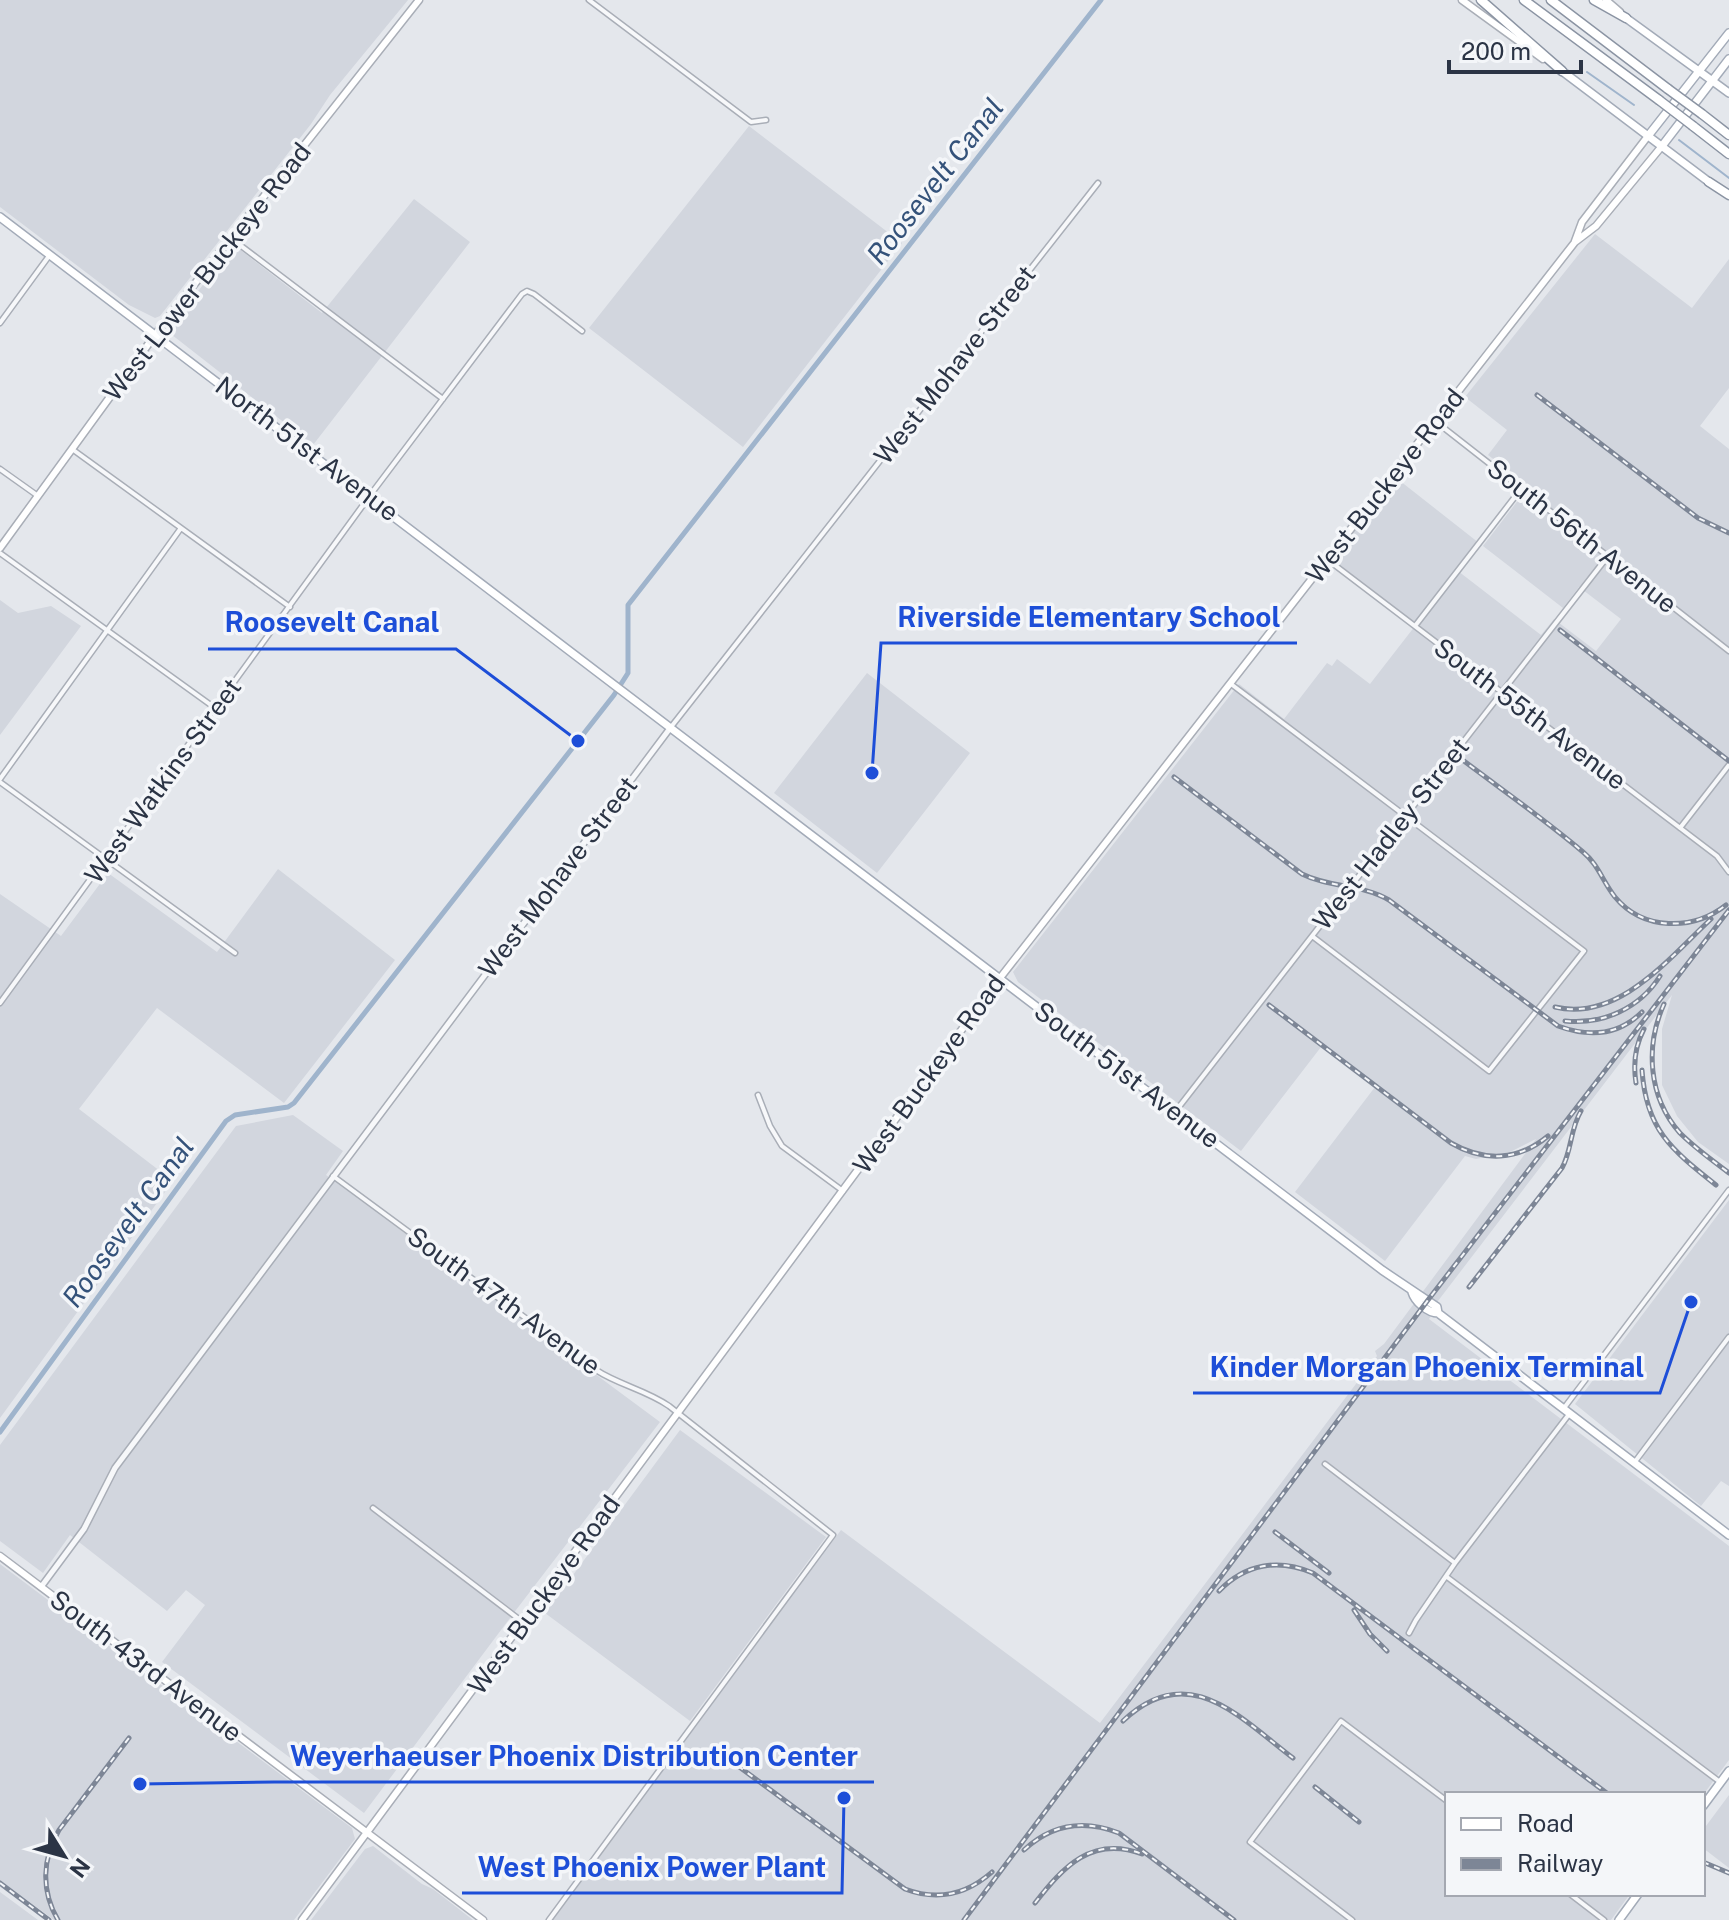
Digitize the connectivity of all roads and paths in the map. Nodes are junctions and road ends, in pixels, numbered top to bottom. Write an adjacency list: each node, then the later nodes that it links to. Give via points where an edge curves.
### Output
1 (419, 0): 25 (main road, West Lower Buckeye Road)
2 (589, 0): 16 (street, via 749,121)
3 (1462, 0): 12 (main road)
4 (1481, 0): 12 (highway)
5 (1524, 0): 20 (highway, bridge)
6 (1551, 0): 17 (highway, bridge)
7 (1594, 0): 9 (highway)
8 (1606, 0): 9 (main road)
9 (1626, 18): 13 (main road)
10 (1729, 33): 13 (main road, West Buckeye Road)
11 (1729, 59): 14 (main road, West Buckeye Road)
12 (1562, 71): 18 (main road)
13 (1698, 71): 14 (main road); 18 (main road, West Buckeye Road)
14 (1712, 81): 15 (main road); 19 (main road, West Buckeye Road)
15 (1729, 93)
16 (766, 120)
17 (1729, 135)
18 (1648, 136): 19 (main road); 26 (main road, West Buckeye Road, via 1582,222)
19 (1662, 146): 21 (main road); 26 (main road, West Buckeye Road, via 1596,226)
20 (1729, 154)
21 (1709, 182): 23 (highway)
22 (1098, 183): 50 (street, West Mohave Street)
23 (1729, 196)
24 (0, 217): 27 (main road, North 51st Avenue)
25 (230, 237): 30 (main road, West Lower Buckeye Road); 31 (street)
26 (1575, 242): 32 (main road, West Buckeye Road)
27 (50, 254): 28 (street); 30 (main road, North 51st Avenue)
28 (0, 323)
29 (582, 331): 31 (street, West Watkins Street, via 527,291)
30 (156, 333): 33 (main road, West Lower Buckeye Road); 37 (main road, North 51st Avenue)
31 (443, 399): 37 (street, West Watkins Street)
32 (1435, 421): 35 (street, South 56th Avenue); 41 (main road, West Buckeye Road)
33 (72, 449): 36 (main road, West Lower Buckeye Road); 38 (street)
34 (0, 469): 36 (street)
35 (1521, 489): 40 (street, South 56th Avenue); 43 (street)
36 (38, 496): 39 (main road, West Lower Buckeye Road)
37 (371, 498): 42 (street, West Watkins Street); 46 (main road, North 51st Avenue)
38 (181, 528): 42 (street); 44 (street)
39 (0, 550): 44 (street)
40 (1608, 556): 45 (street, South 56th Avenue); 48 (street, West Hadley Street)
41 (1328, 560): 43 (street, South 55th Avenue); 47 (main road, West Buckeye Road)
42 (290, 607): 49 (street, West Watkins Street)
43 (1415, 626): 48 (street, South 55th Avenue)
44 (107, 630): 49 (street); 52 (street)
45 (1729, 651)
46 (614, 683): 50 (main road, South 51st Avenue)
47 (1230, 683): 53 (street); 59 (main road, West Buckeye Road)
48 (1502, 691): 53 (street, West Hadley Street); 54 (street, South 55th Avenue)
49 (215, 708): 55 (street, West Watkins Street)
50 (671, 727): 59 (main road, South 51st Avenue); 63 (street, West Mohave Street)
51 (1729, 765): 54 (street)
52 (0, 780): 55 (street)
53 (1405, 817): 57 (street, West Hadley Street); 57 (street, via 1584,951 1489,1071)
54 (1680, 828): 56 (street, South 55th Avenue)
55 (105, 860): 58 (street); 60 (street, West Watkins Street)
56 (1729, 872)
57 (1312, 936): 62 (street, West Hadley Street)
58 (235, 953)
59 (1000, 978): 62 (main road, South 51st Avenue); 65 (main road, West Buckeye Road)
60 (0, 1003)
61 (758, 1095): 65 (street, via 782,1146)
62 (1175, 1112): 67 (main road, South 51st Avenue, via 1419,1293)
63 (333, 1176): 68 (street, South 47th Avenue, via 596,1370); 76 (street, West Mohave Street, via 115,1468 84,1529)
64 (1729, 1190): 67 (street)
65 (843, 1191): 68 (main road, West Buckeye Road)
66 (1729, 1337): 70 (street)
67 (1566, 1411): 70 (main road, South 51st Avenue); 74 (street)
68 (678, 1413): 77 (main road, West Buckeye Road); 88 (street, South 47th Avenue, via 833,1535)
69 (1325, 1464): 74 (street)
70 (1636, 1464): 72 (main road)
71 (373, 1508): 77 (street)
72 (1729, 1535)
73 (0, 1556): 76 (main road, South 43rd Avenue)
74 (1455, 1563): 75 (street)
75 (1447, 1577): 78 (street); 80 (street)
76 (41, 1587): 83 (main road, South 43rd Avenue)
77 (524, 1623): 83 (main road, West Buckeye Road)
78 (1409, 1633)
79 (1729, 1771): 80 (main road)
80 (1721, 1782): 82 (main road)
81 (1445, 1799): 89 (street, via 1341,1721 1250,1842)
82 (1705, 1803)
83 (368, 1833): 86 (main road, West Buckeye Road); 87 (main road, South 43rd Avenue)
84 (1573, 1896): 90 (street)
85 (1637, 1896): 91 (main road)
86 (302, 1920)
87 (483, 1920)
88 (549, 1920)
89 (1352, 1920)
90 (1604, 1920)
91 (1619, 1920)

